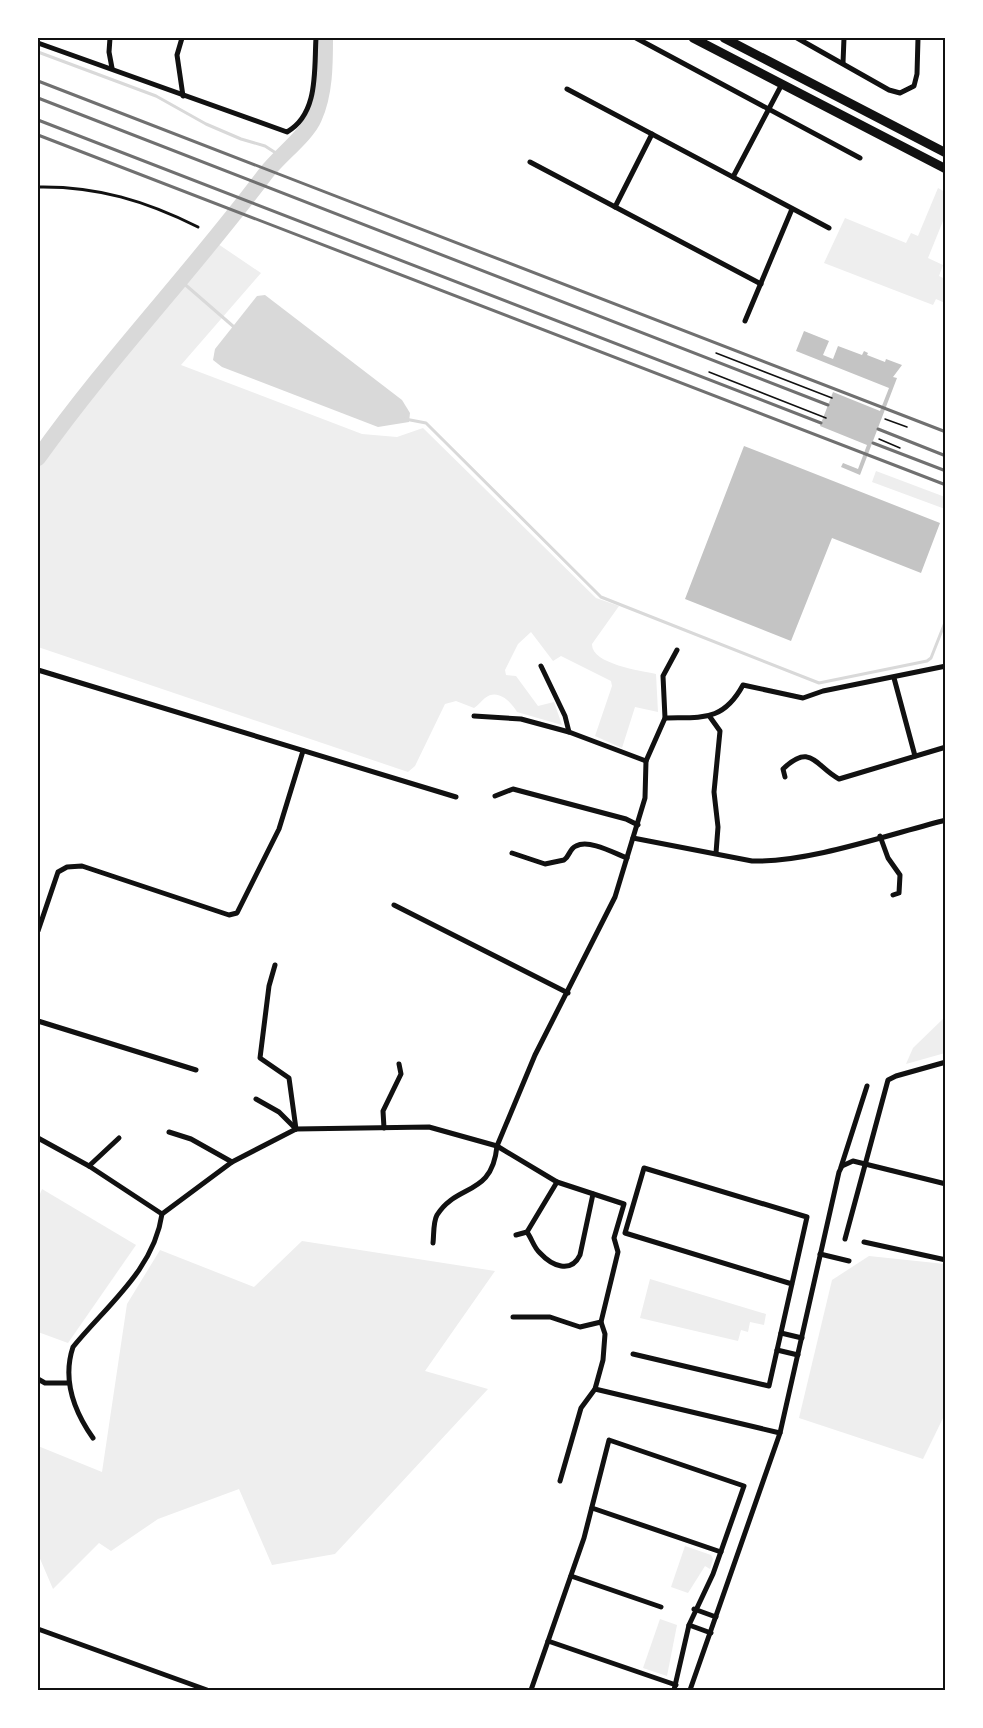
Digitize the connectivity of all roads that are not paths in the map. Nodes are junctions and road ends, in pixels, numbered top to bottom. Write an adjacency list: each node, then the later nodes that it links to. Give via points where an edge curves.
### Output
1 (111, 38): 12 (street)
2 (182, 38): 15 (street, via 177,55)
3 (316, 38): 15 (street, via 312,99 294,129 287,132)
4 (636, 38): 16 (street)
5 (693, 38): 13 (highway)
6 (724, 38): 18 (highway)
7 (797, 38): 11 (street)
8 (844, 38): 11 (street)
9 (918, 38): 11 (street, via 914,86 900,93)
10 (38, 43): 12 (street)
11 (843, 63)
12 (112, 69): 15 (street)
13 (782, 84): 16 (street); 21 (highway)
14 (567, 89): 17 (street)
15 (183, 96)
16 (769, 109): 19 (street); 22 (street)
17 (652, 134): 22 (street); 24 (street)
18 (945, 153)
19 (860, 158)
20 (530, 162): 24 (street)
21 (945, 169)
22 (733, 177): 25 (street)
23 (38, 187): 26 (lane, via 94,189 133,198)
24 (615, 207): 28 (street)
25 (792, 209): 27 (street); 28 (street)
26 (198, 227)
27 (830, 228)
28 (761, 284): 29 (street)
29 (745, 321)
30 (677, 650): 37 (street, via 663,676)
31 (541, 666): 38 (street, via 566,716)
32 (945, 666): 34 (street)
33 (38, 670): 40 (street)
34 (894, 678): 36 (street, via 803,698 743,685 730,705); 41 (street)
35 (474, 716): 38 (street, via 521,719)
36 (710, 717): 37 (street); 51 (street, via 720,731 714,792)
37 (665, 718): 42 (street)
38 (569, 732): 42 (street)
39 (945, 747): 41 (street)
40 (303, 752): 45 (street); 55 (street, via 279,829 237,913 229,915 82,866 67,867 58,872)
41 (915, 756): 43 (street, via 838,779 815,759 803,757 783,769)
42 (646, 762): 47 (street, via 645,798)
43 (785, 777)
44 (495, 796): 47 (street, via 513,789)
45 (456, 797)
46 (945, 820): 48 (street)
47 (638, 825): 49 (street)
48 (880, 836): 51 (street, via 779,861 752,861); 53 (street, via 902,882 899,893)
49 (633, 838): 51 (street); 52 (street)
50 (512, 853): 52 (street, via 545,864 564,860 577,844 587,844)
51 (716, 853)
52 (627, 858): 57 (street, via 615,897)
53 (892, 895)
54 (394, 905): 57 (street)
55 (38, 931)
56 (275, 965): 65 (street, via 260,1058 289,1078)
57 (568, 993): 69 (street, via 535,1054)
58 (38, 1021): 61 (street)
59 (945, 1062): 71 (street, via 888,1080)
60 (399, 1064): 64 (street, via 401,1074 383,1111)
61 (196, 1070)
62 (867, 1086): 73 (street)
63 (256, 1099): 65 (street, via 279,1112)
64 (384, 1128): 65 (street); 69 (street, via 429,1127)
65 (296, 1129): 70 (street)
66 (169, 1132): 70 (street)
67 (38, 1138): 72 (street)
68 (119, 1138): 72 (street)
69 (496, 1146): 74 (street); 82 (street, via 495,1160 480,1184 455,1198 436,1216)
70 (232, 1162): 77 (street)
71 (866, 1165): 73 (street, via 853,1161); 75 (street); 80 (street)
72 (89, 1166): 77 (street)
73 (840, 1169): 83 (street)
74 (557, 1182): 76 (street); 78 (street)
75 (945, 1184)
76 (592, 1194): 78 (street, via 580,1255 567,1268 537,1251); 88 (street, via 624,1204 614,1238 618,1252)
77 (162, 1214): 95 (street, via 159,1235 148,1258 72,1347)
78 (526, 1232): 79 (street)
79 (516, 1235)
80 (845, 1239)
81 (864, 1242): 84 (street)
82 (433, 1243)
83 (820, 1254): 85 (street); 90 (street)
84 (945, 1260)
85 (849, 1261)
86 (792, 1284): 86 (street, via 807,1217 644,1168 625,1233); 89 (street)
87 (513, 1317): 88 (street, via 550,1317 580,1328)
88 (601, 1322): 96 (street, via 605,1343)
89 (781, 1333): 90 (street); 91 (street)
90 (802, 1338): 93 (street)
91 (777, 1350): 92 (street, via 769,1386); 93 (street)
92 (633, 1354)
93 (798, 1355): 97 (street)
94 (38, 1379): 95 (street, via 45,1383)
95 (68, 1383): 98 (street, via 72,1400)
96 (595, 1389): 97 (street); 99 (street, via 581,1408)
97 (780, 1434): 105 (street)
98 (93, 1438)
99 (560, 1481)
100 (592, 1508): 101 (street); 101 (street, via 609,1440 744,1486); 102 (street)
101 (721, 1552): 104 (street)
102 (571, 1576): 103 (street); 109 (street)
103 (661, 1607)
104 (694, 1609): 105 (street); 106 (street)
105 (716, 1617): 108 (street)
106 (689, 1625): 108 (street); 110 (street)
107 (38, 1629): 111 (street)
108 (711, 1633): 113 (street)
109 (548, 1641): 110 (street); 112 (street)
110 (675, 1688)
111 (207, 1690)
112 (531, 1690)
113 (690, 1690)

